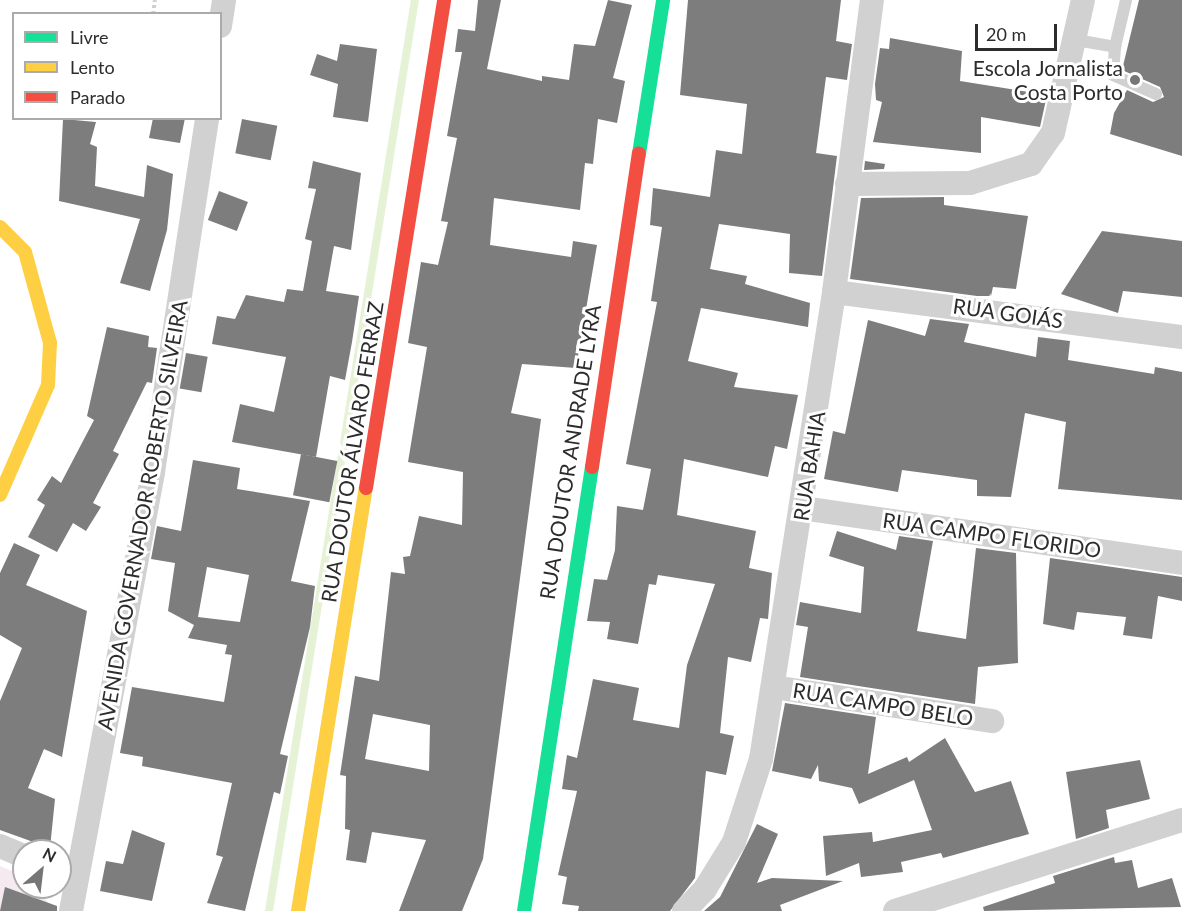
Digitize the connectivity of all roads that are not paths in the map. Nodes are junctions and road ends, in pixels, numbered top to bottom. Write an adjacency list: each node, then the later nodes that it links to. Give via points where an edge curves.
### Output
1 (444, 0): 22 (main road, RUA DOUTOR ÁLVARO FERRAZ)
2 (663, 0): 23 (main road, RUA DOUTOR ANDRADE LYRA)
3 (872, 0): 10 (street, RUA BAHIA)
4 (1083, 0): 6 (street)
5 (1126, 0): 7 (lane)
6 (1076, 40): 7 (lane); 10 (street, via 1053,133 1031,164 970,183)
7 (1115, 47): 8 (lane, via 1113,75)
8 (1156, 94)
9 (207, 120): 21 (street, AVENIDA GOVERNADOR ROBERTO SILVEIRA, via 157,450)
10 (847, 184): 12 (street, RUA BAHIA)
11 (0, 227): 14 (main road, via 25,252 50,343 48,385)
12 (834, 292): 13 (street, RUA GOIÁS); 16 (street, RUA BAHIA)
13 (1182, 337)
14 (6, 464): 15 (main road)
15 (0, 495)
16 (802, 507): 17 (street, RUA CAMPO FLORIDO); 18 (street, RUA BAHIA)
17 (1182, 563)
18 (774, 687): 19 (street, RUA CAMPO BELO); 24 (street, RUA BAHIA, via 761,759 738,832 705,889)
19 (992, 722)
20 (1177, 827): 25 (street)
21 (72, 856)
22 (298, 911)
23 (524, 911)
24 (684, 911)
25 (895, 911)

